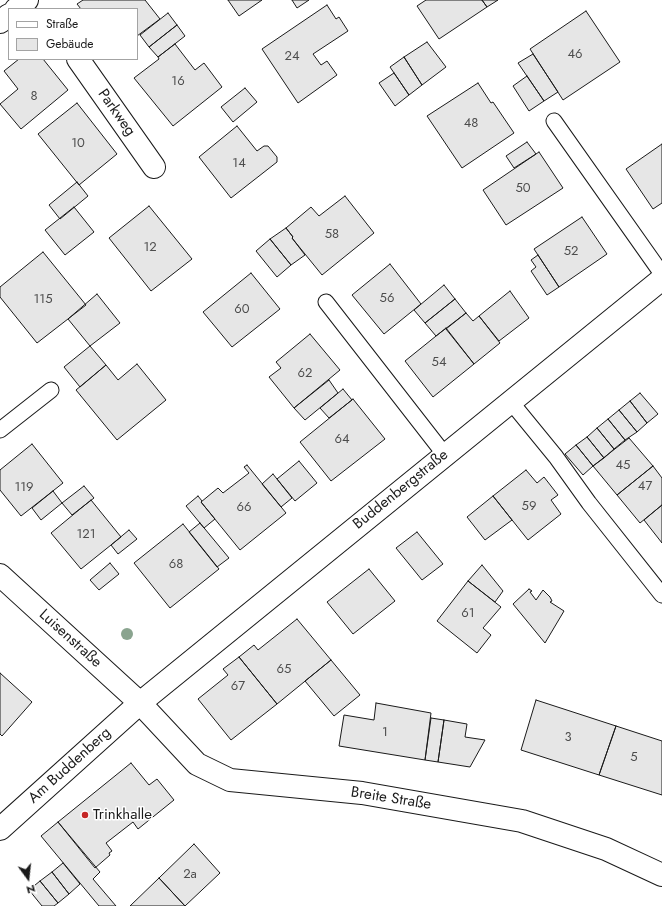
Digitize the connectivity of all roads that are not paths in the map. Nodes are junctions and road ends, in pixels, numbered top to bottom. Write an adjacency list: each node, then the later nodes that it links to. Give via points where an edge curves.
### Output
1 (27, 0): 3 (street)
2 (36, 0): 4 (street)
3 (17, 8)
4 (42, 8)
5 (8, 16): 6 (street)
6 (0, 22)
7 (79, 60): 9 (street, Parkweg)
8 (554, 121): 10 (lane)
9 (154, 167)
10 (662, 274)
11 (662, 279): 14 (street, Buddenbergstraße)
12 (326, 302): 16 (lane)
13 (51, 390): 15 (lane)
14 (511, 402): 16 (street, Buddenbergstraße); 18 (lane)
15 (0, 430)
16 (445, 455): 19 (street, Buddenbergstraße)
17 (0, 575): 19 (street, Luisenstraße)
18 (662, 595)
19 (140, 703): 20 (street, Am Buddenberg); 21 (street, Breite Straße, via 197,764 230,780 362,793 522,821 606,849)
20 (0, 829)
21 (662, 875)

